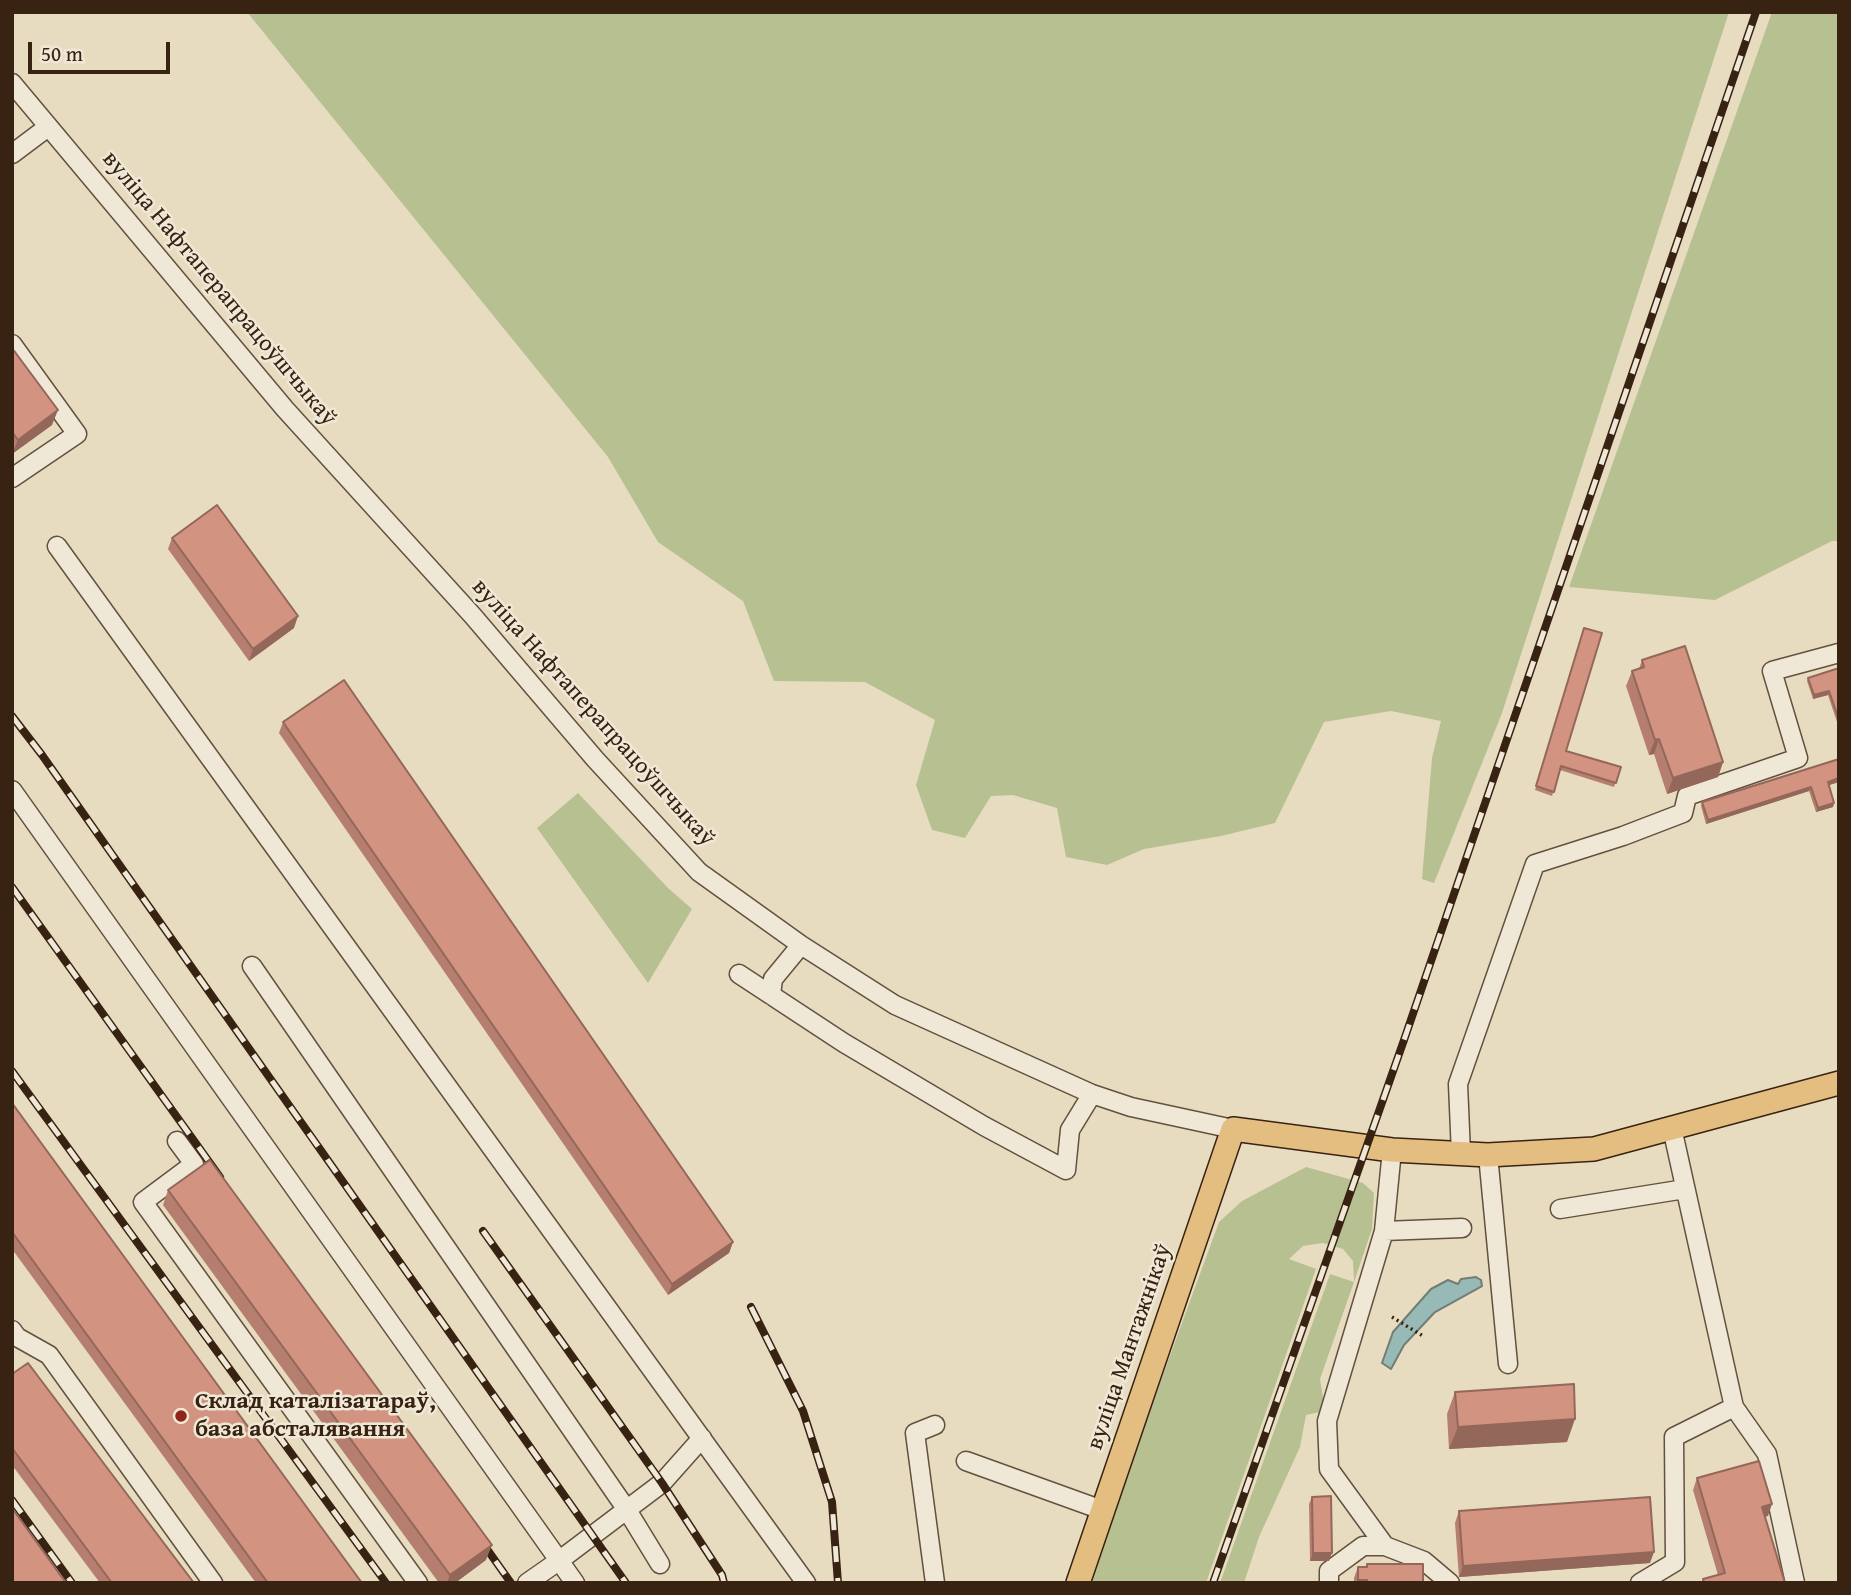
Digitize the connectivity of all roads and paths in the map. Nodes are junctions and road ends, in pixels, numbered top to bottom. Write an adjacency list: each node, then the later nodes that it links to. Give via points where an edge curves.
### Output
1 (12, 83): 2 (street, вуліца Нафтаперапрацоўшчыкаў)
2 (47, 127): 3 (street); 9 (street, вуліца Нафтаперапрацоўшчыкаў, via 285,409 604,769 699,872)
3 (12, 154)
4 (12, 344): 5 (street, via 77,434)
5 (12, 478)
6 (58, 546): 31 (street)
7 (1839, 653): 19 (street, via 1773,671 1798,758 1687,796 1683,813 1535,864 1458,1084)
8 (12, 790): 36 (street)
9 (801, 945): 12 (street, via 773,979); 14 (street, вуліца Нафтаперапрацоўшчыкаў, via 895,1005)
10 (252, 966): 33 (street)
11 (739, 974): 12 (street)
12 (771, 995): 14 (street, via 890,1070 1066,1170 1070,1130)
13 (1839, 1083): 15 (main road, вуліца Нафтаперапрацоўшчыкаў)
14 (1092, 1094): 16 (street, вуліца Нафтаперапрацоўшчыкаў)
15 (1672, 1128): 20 (main road, вуліца Нафтаперапрацоўшчыкаў, via 1594,1149); 21 (street)
16 (1233, 1129): 18 (main road, вуліца Нафтаперапрацоўшчыкаў); 34 (main road, вуліца Мантажнікаў)
17 (177, 1141): 39 (street, via 194,1164 143,1202)
18 (1392, 1150): 19 (main road, вуліца Нафтаперапрацоўшчыкаў); 24 (street)
19 (1461, 1154): 20 (main road, вуліца Нафтаперапрацоўшчыкаў)
20 (1488, 1155): 28 (street)
21 (1685, 1189): 22 (street); 29 (street)
22 (1560, 1209)
23 (1462, 1228): 24 (street)
24 (1384, 1231): 35 (street, via 1327,1421 1329,1469)
25 (1392, 1317): 27 (path)
26 (12, 1330): 38 (street, via 49,1355)
27 (1423, 1336)
28 (1508, 1364)
29 (1734, 1407): 47 (street, via 1674,1437 1675,1562); 48 (street, via 1767,1454)
30 (935, 1425): 43 (street, via 915,1433)
31 (702, 1438): 33 (street, via 662,1483); 42 (street)
32 (966, 1461): 34 (street)
33 (627, 1510): 36 (street); 37 (street)
34 (1102, 1510): 44 (main road, вуліца Мантажнікаў)
35 (1385, 1546): 45 (street, via 1363,1546 1329,1571); 46 (street, via 1424,1561)
36 (560, 1560): 40 (street); 41 (street)
37 (660, 1564)
38 (213, 1583)
39 (418, 1583)
40 (527, 1583)
41 (575, 1583)
42 (806, 1583)
43 (934, 1583)
44 (1078, 1583)
45 (1329, 1583)
46 (1450, 1583)
47 (1640, 1583)
48 (1795, 1583)

